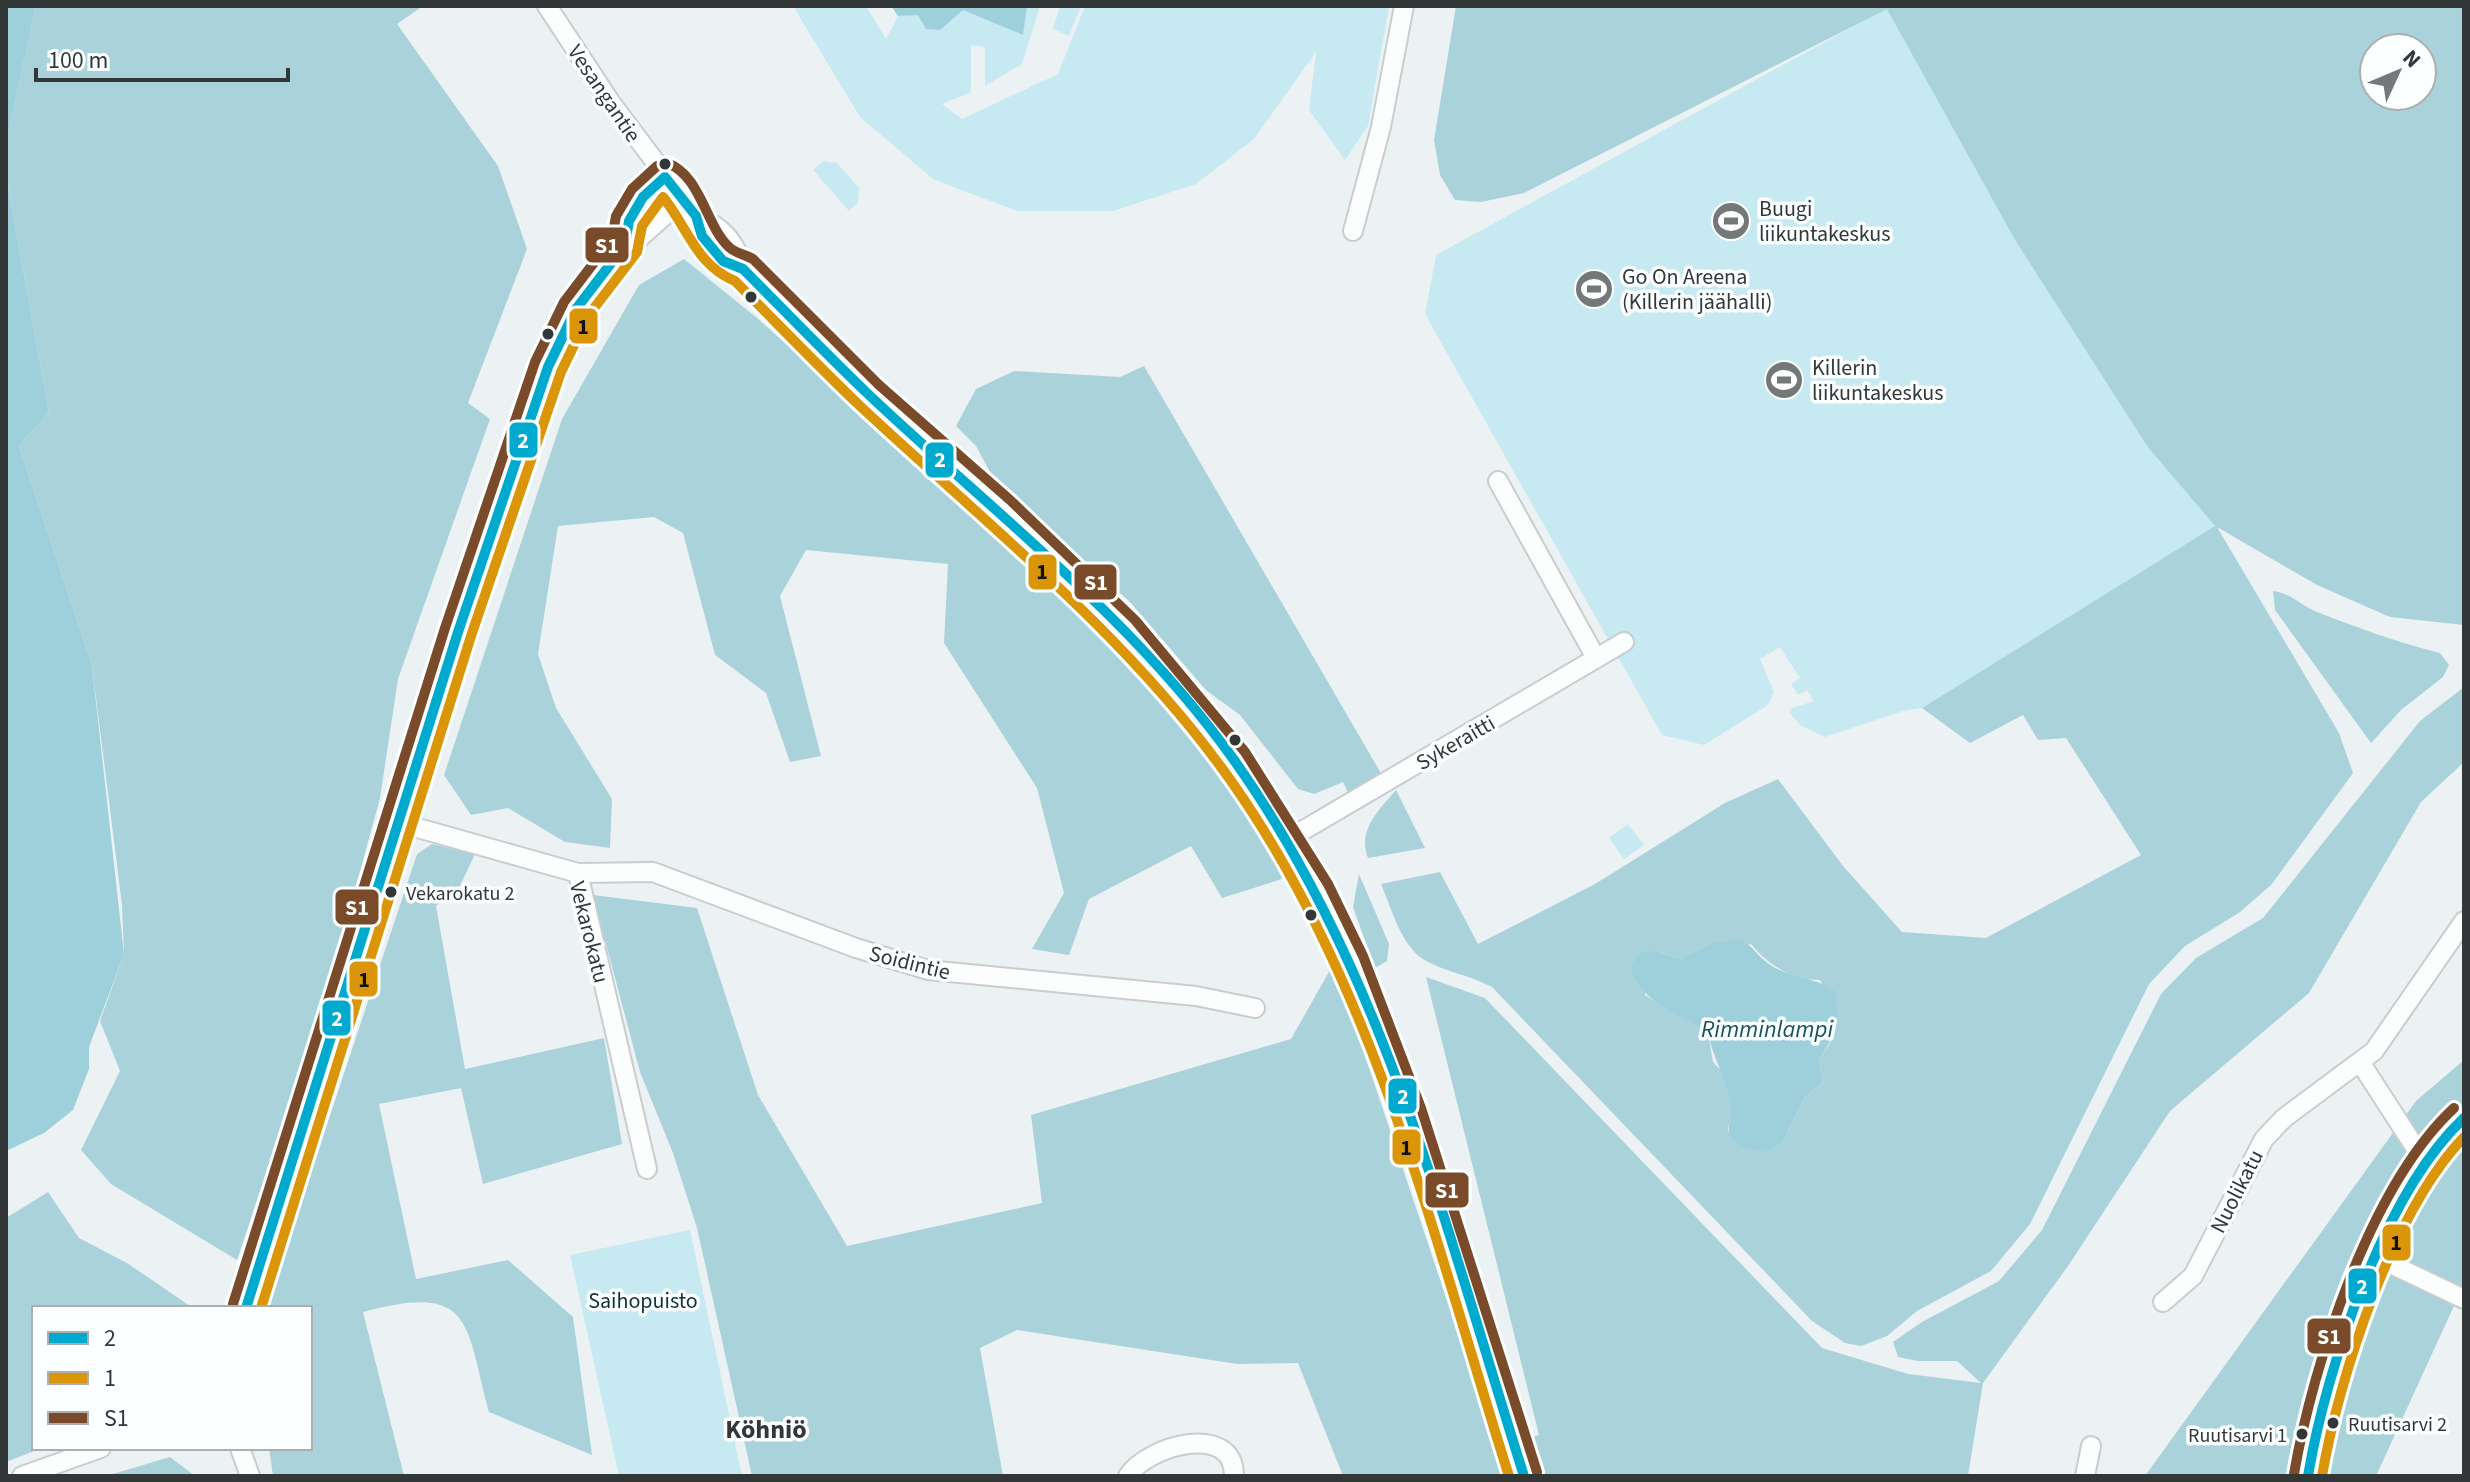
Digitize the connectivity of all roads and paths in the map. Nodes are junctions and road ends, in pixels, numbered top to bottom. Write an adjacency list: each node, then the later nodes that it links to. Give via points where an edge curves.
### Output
1 (547, 6): 3 (street, Vesangantie)
2 (1404, 6): 5 (street, via 1381,127)
3 (665, 177): 4 (street, Vesangantie); 6 (street, via 632,214)
4 (683, 199): 6 (street); 11 (street, Vesangantie, via 696,216 716,224 737,248 743,269 869,395 1125,630 1233,759)
5 (1353, 231)
6 (625, 245): 10 (street, via 576,309 548,367)
7 (1498, 481): 9 (street)
8 (1624, 642): 9 (street, Sykeraitti)
9 (1596, 658): 11 (street, Sykeraitti)
10 (400, 823): 12 (street, Vekarokatu); 22 (street)
11 (1285, 841): 30 (street, Vesangantie, via 1350,961 1374,1020)
12 (578, 873): 14 (street, Soidintie, via 653,872 928,970 1196,996); 18 (street, Vekarokatu)
13 (2464, 921): 15 (street, Nuolikatu, via 2374,1051)
14 (1255, 1008)
15 (2360, 1062): 17 (street, via 2413,1144); 21 (street, Nuolikatu, via 2264,1139 2193,1276)
16 (2464, 1118): 17 (street)
17 (2429, 1157): 19 (street)
18 (647, 1169)
19 (2376, 1257): 20 (street); 32 (street, via 2329,1371)
20 (2464, 1299)
21 (2163, 1302)
22 (247, 1306)
23 (2091, 1446): 31 (street)
24 (95, 1450): 26 (street)
25 (241, 1450): 27 (street)
26 (22, 1476)
27 (250, 1476)
28 (1128, 1476): 29 (street, via 1139,1463 1166,1450 1206,1442 1229,1455)
29 (1234, 1476)
30 (1524, 1476)
31 (2085, 1476)
32 (2308, 1476)

